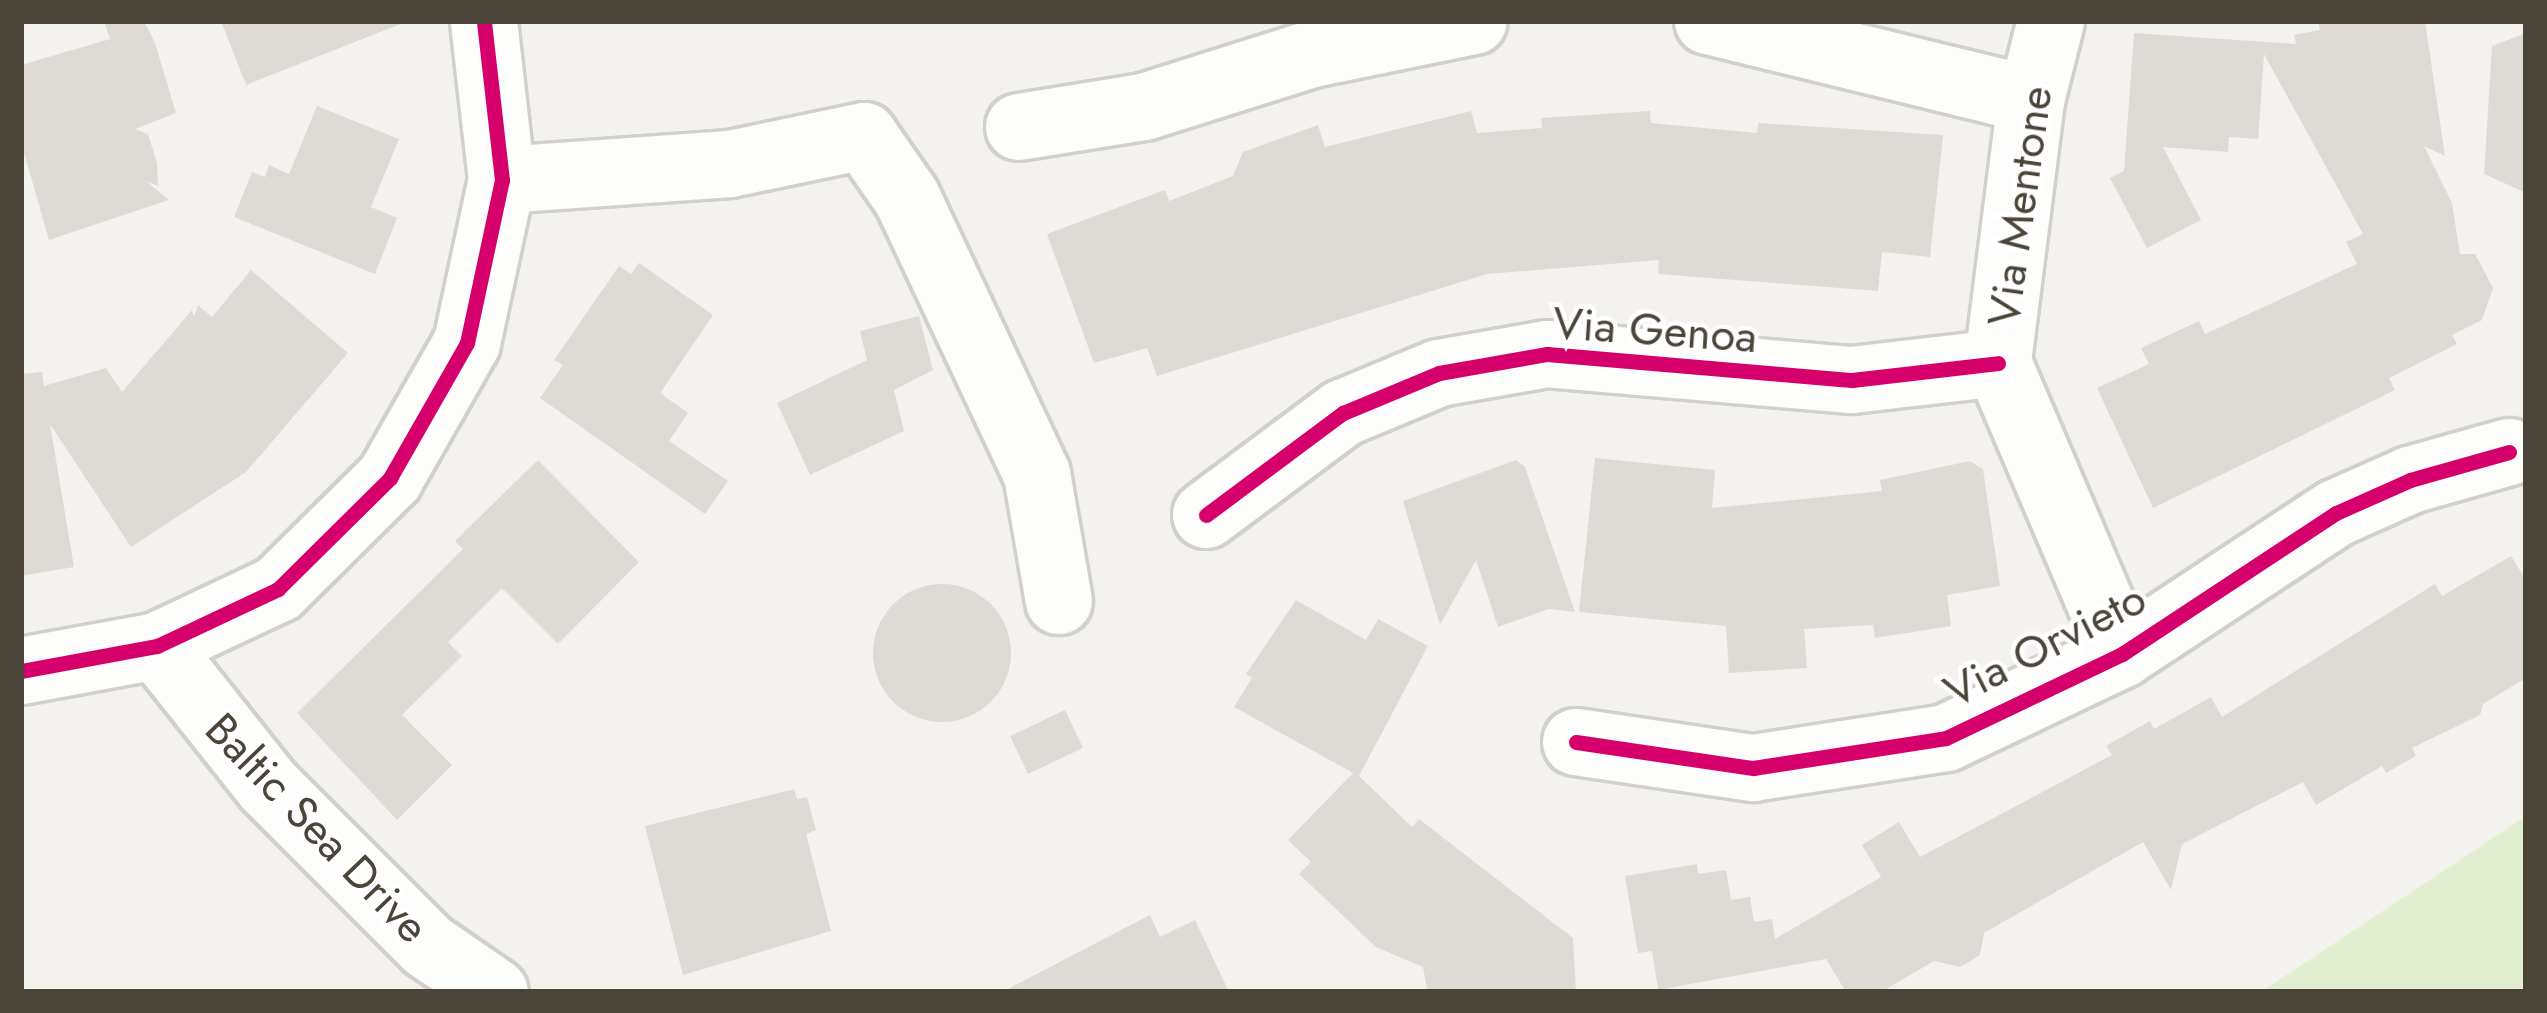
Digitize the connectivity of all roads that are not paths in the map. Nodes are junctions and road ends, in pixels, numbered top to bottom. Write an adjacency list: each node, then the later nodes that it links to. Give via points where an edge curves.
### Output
1 (484, 21): 7 (street)
2 (1474, 21): 6 (street, via 1312,54 1144,107)
3 (1708, 21): 5 (street)
4 (2051, 21): 5 (street, Via Mentone)
5 (2031, 100): 8 (street, Via Mentone)
6 (1019, 127)
7 (502, 179): 11 (street, via 730,164 864,136 907,198 1037,474); 12 (street, via 467,343 390,478 278,589)
8 (1998, 364): 10 (street, Via Genoa, via 1852,380 1547,354 1439,373 1343,413); 13 (street, Via Mentone)
9 (2509, 452): 13 (street, Via Orvieto, via 2410,480 2336,513)
10 (1205, 515)
11 (1058, 601)
12 (157, 646): 14 (street); 16 (street, Baltic Sea Drive, via 268,786 428,946)
13 (2122, 654): 15 (street, Via Orvieto, via 1924,741 1754,768)
14 (21, 670)
15 (1576, 742)
16 (495, 992)

